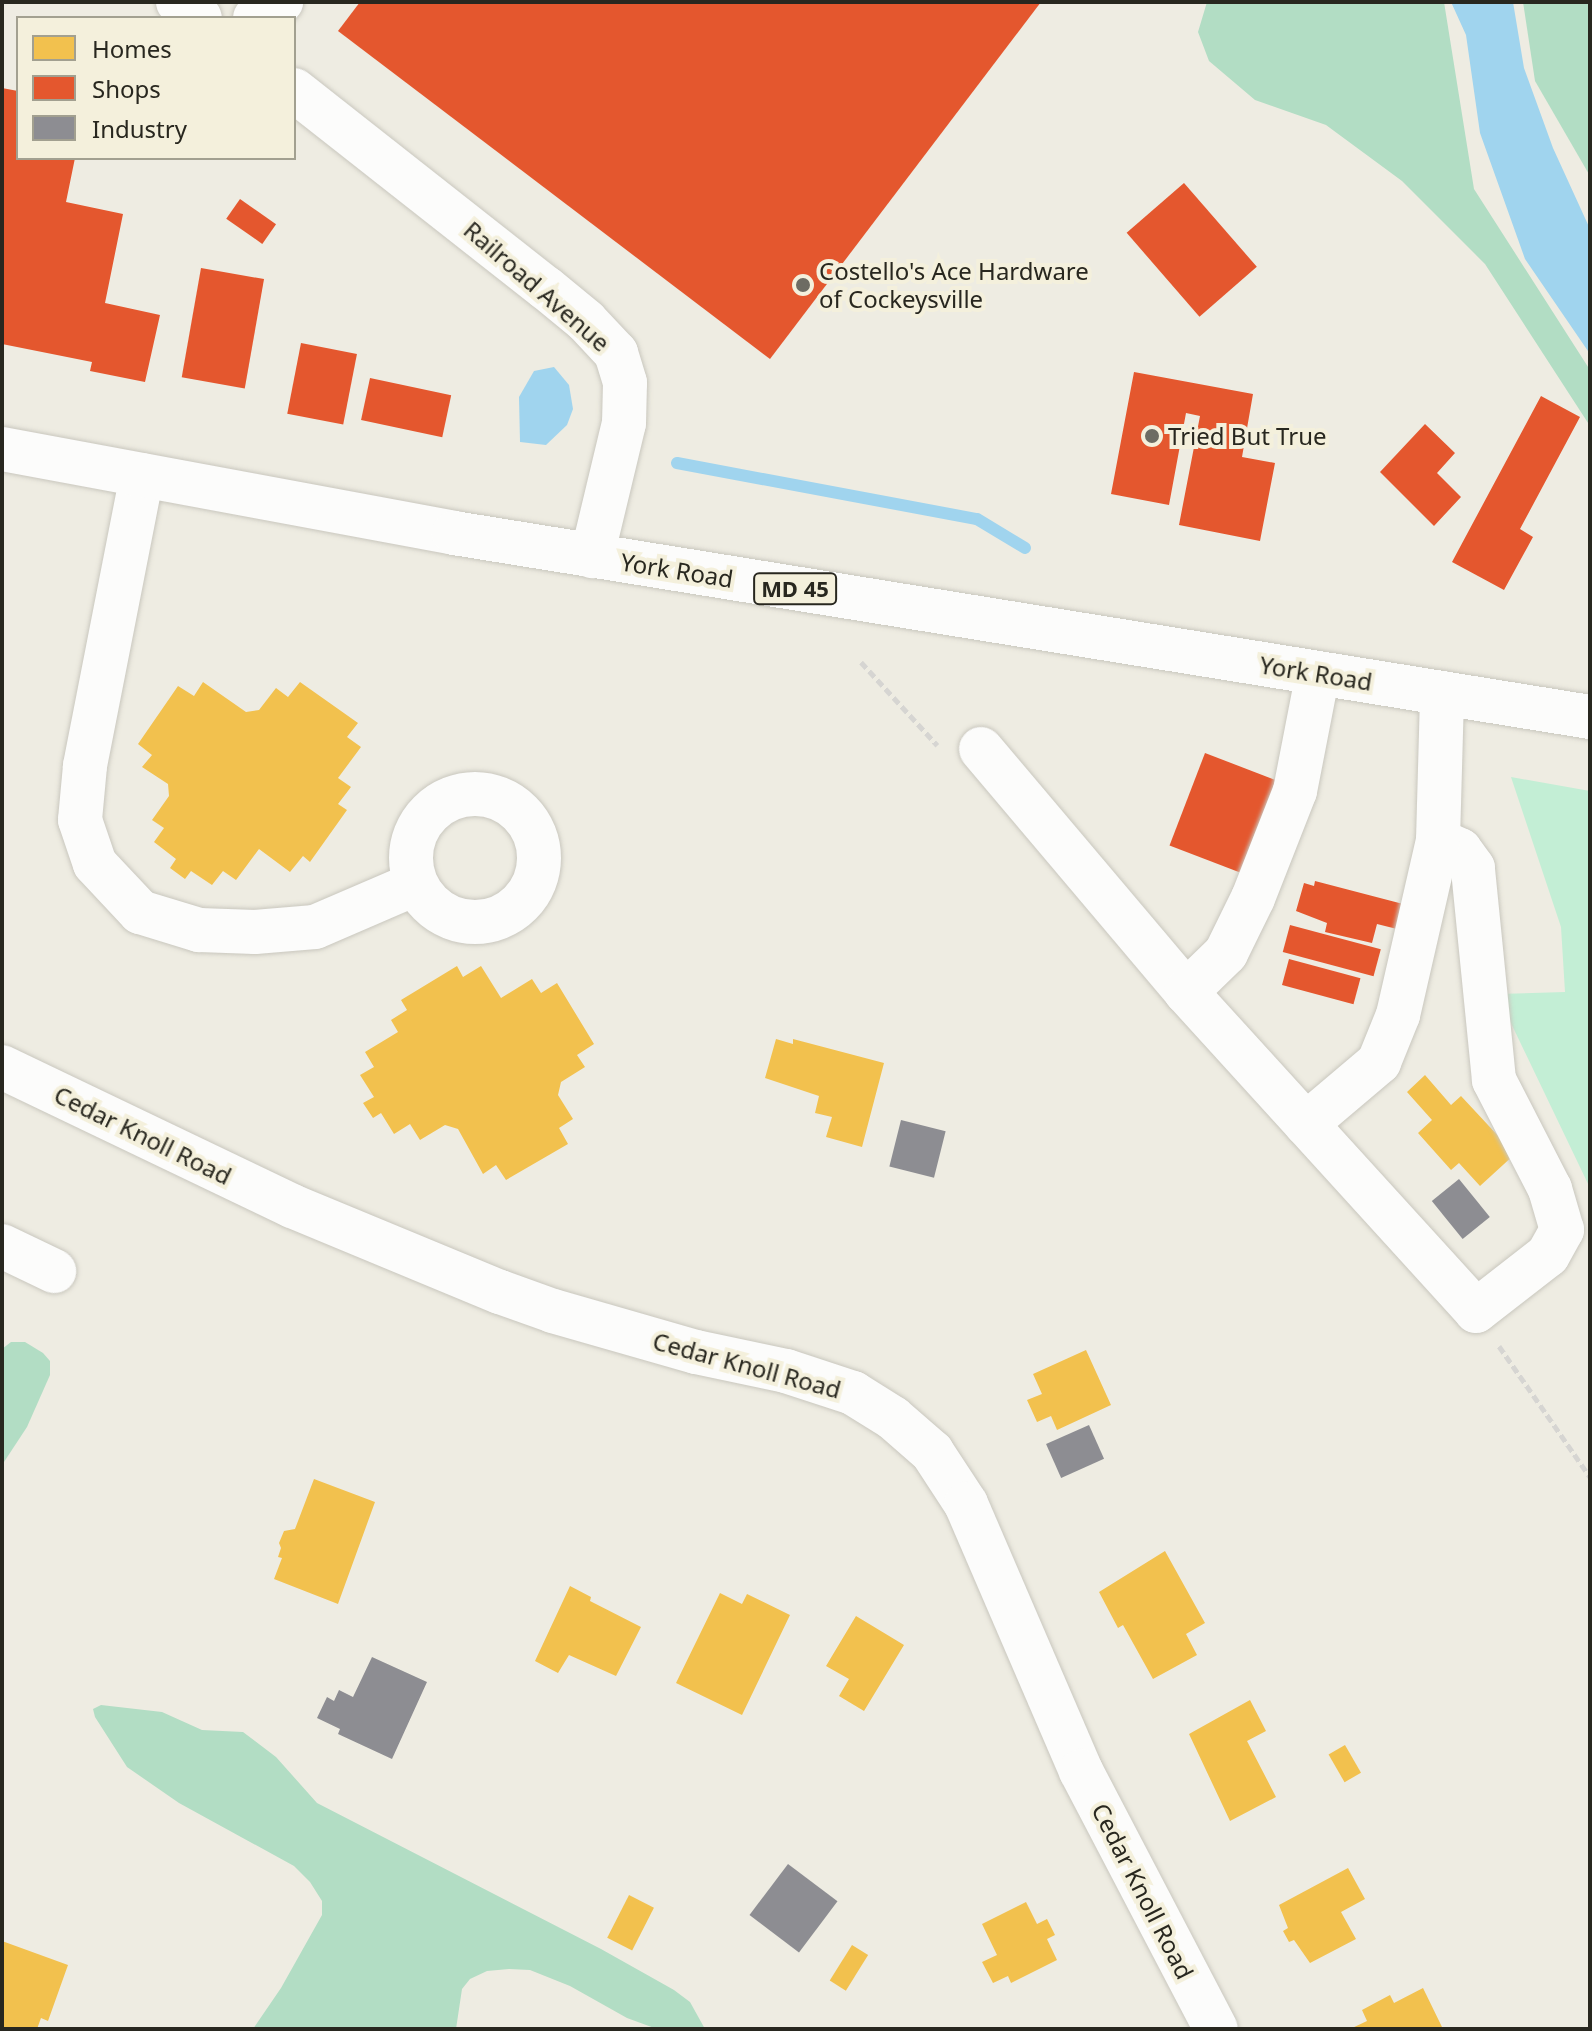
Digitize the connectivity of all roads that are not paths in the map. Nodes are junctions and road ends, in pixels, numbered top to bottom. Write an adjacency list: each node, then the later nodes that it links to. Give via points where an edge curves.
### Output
1 (178, 2): 3 (street)
2 (281, 2): 4 (street)
3 (197, 16)
4 (258, 16)
5 (296, 92): 8 (street, Railroad Avenue, via 515,262 616,353 625,383 624,423)
6 (2, 449): 7 (street, York Road / MD 45)
7 (142, 475): 8 (street, York Road / MD 45); 14 (street, via 85,766 80,820 95,864 140,912 199,930 315,927)
8 (592, 556): 9 (street, York Road / MD 45)
9 (1318, 673): 10 (street, York Road / MD 45); 15 (street, via 1295,791 1253,898 1226,953)
10 (1442, 693): 11 (street, York Road / MD 45); 13 (street)
11 (1590, 717)
12 (981, 749): 15 (street)
13 (1438, 840): 17 (street, via 1386,1051); 17 (street, via 1460,850 1473,868 1494,1080 1550,1189 1562,1230 1548,1255 1476,1311)
14 (415, 884)
15 (1186, 992): 17 (street)
16 (2, 1067): 20 (street, Cedar Knoll Road, via 279,1200 500,1292 696,1352 786,1371 853,1393 893,1418 932,1452 966,1504 1081,1771)
17 (1306, 1124)
18 (2, 1246): 19 (street)
19 (54, 1271)
20 (1216, 2029)

